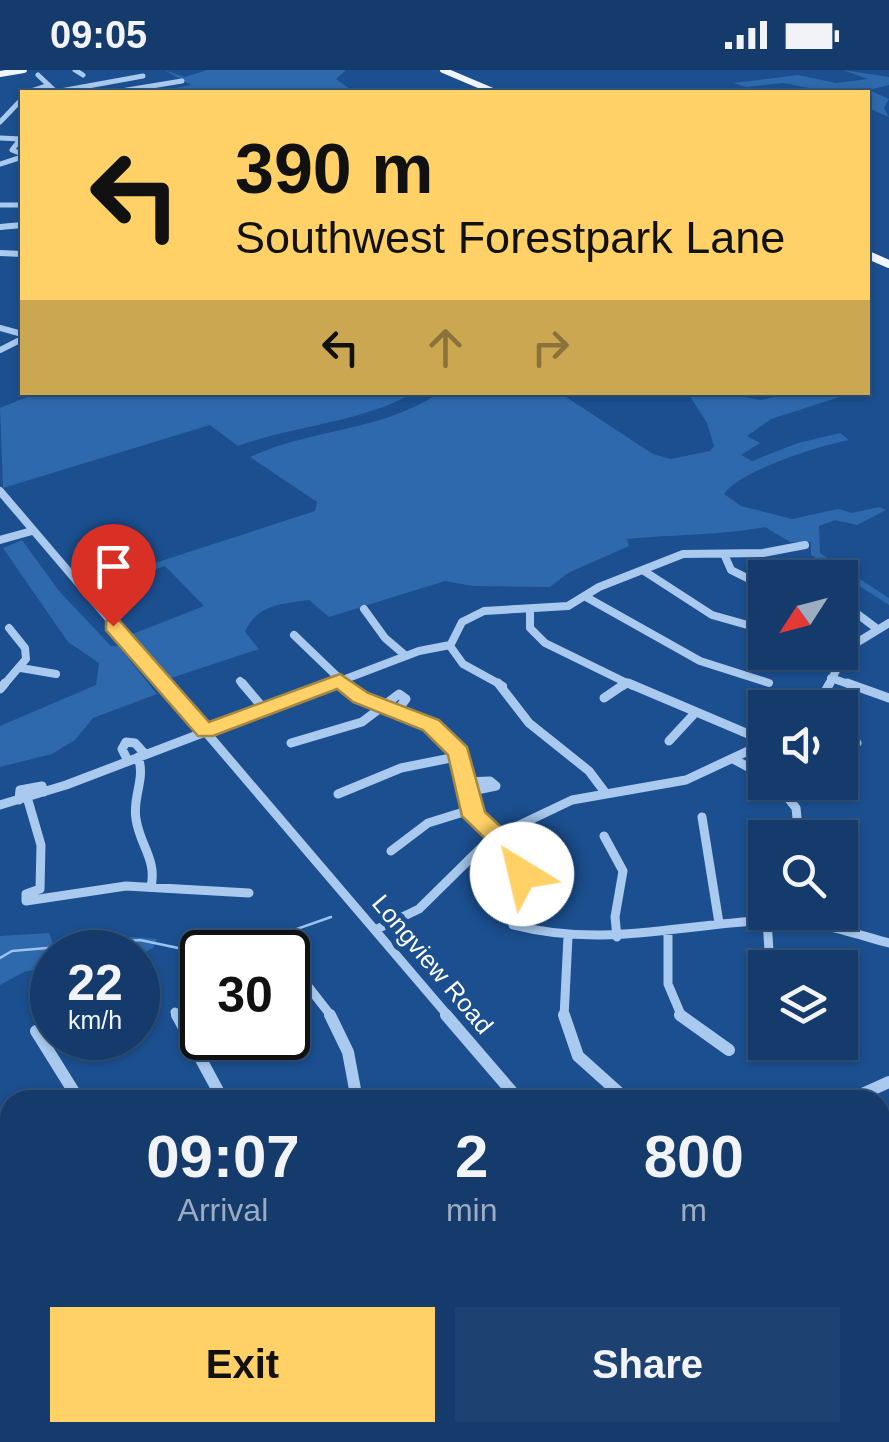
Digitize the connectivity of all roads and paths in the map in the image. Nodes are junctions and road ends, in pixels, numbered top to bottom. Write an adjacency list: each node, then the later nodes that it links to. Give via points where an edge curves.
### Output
1 (75, 70): 7 (street)
2 (132, 70): 8 (street)
3 (443, 70): 16 (main road)
4 (9, 71): 5 (main road); 6 (main road)
5 (32, 71): 11 (street)
6 (0, 74)
7 (83, 75)
8 (143, 76): 10 (street); 14 (street)
9 (182, 81): 10 (street)
10 (158, 85): 15 (street)
11 (47, 86): 12 (street); 13 (street)
12 (34, 90)
13 (53, 90)
14 (67, 90)
15 (127, 90)
16 (490, 90)
17 (20, 101): 18 (street)
18 (0, 122)
19 (0, 491): 20 (street, Longview Road)
20 (32, 531): 21 (street); 52 (street, Longview Road)
21 (0, 540)
22 (805, 545): 23 (street)
23 (724, 554): 24 (street, via 683,554); 25 (street, via 731,570)
24 (644, 570): 26 (street); 31 (street, via 712,615)
25 (748, 581)
26 (586, 597): 27 (street, via 568,606); 43 (street, via 700,661)
27 (530, 608): 35 (street, via 471,616 455,629); 42 (street, via 530,628 544,643)
28 (364, 609): 36 (street)
29 (858, 614): 33 (street)
30 (889, 623): 33 (street)
31 (748, 625)
32 (9, 628): 37 (street, via 25,648)
33 (876, 628): 39 (street, via 842,653)
34 (294, 635): 41 (street)
35 (450, 645): 36 (street); 61 (street, via 463,664 503,686 529,723)
36 (406, 656): 41 (street)
37 (22, 668): 38 (street); 44 (street)
38 (56, 674)
39 (830, 678): 45 (street); 47 (street)
40 (240, 681): 49 (street)
41 (340, 681): 48 (street); 49 (street)
42 (627, 682): 46 (street); 51 (street)
43 (769, 683)
44 (0, 689)
45 (824, 690)
46 (604, 698)
47 (889, 698)
48 (382, 706): 50 (street); 50 (street, via 399,694 406,699); 55 (street, via 346,728)
49 (264, 709): 52 (street)
50 (396, 712): 57 (street, via 441,731)
51 (694, 714): 53 (street); 54 (street)
52 (206, 732): 58 (street); 74 (street, Longview Road)
53 (748, 735)
54 (669, 741)
55 (291, 742)
56 (748, 752): 59 (street)
57 (461, 756): 62 (street, via 401,768); 65 (street)
58 (137, 757): 63 (street, via 44,792 32,785 20,790); 70 (street, via 143,777 135,816 156,868)
59 (735, 760): 60 (street); 61 (street, via 686,780)
60 (748, 767)
61 (604, 790): 68 (street)
62 (338, 794)
63 (23, 799): 64 (street); 70 (street, via 42,845 46,891)
64 (0, 805)
65 (470, 810): 68 (street); 69 (street, via 428,823)
66 (702, 817): 73 (street)
67 (604, 836): 78 (street, via 623,871)
68 (495, 837): 74 (street, via 426,904); 77 (street, via 518,859 522,874 513,926)
69 (392, 851)
70 (151, 887): 71 (street)
71 (249, 893)
72 (748, 921): 73 (street)
73 (719, 923): 75 (street)
74 (375, 930): 87 (street, Longview Road)
75 (668, 930): 78 (street); 82 (street, via 672,1008)
76 (850, 930): 79 (street)
77 (568, 937): 78 (street); 88 (street, via 566,1034 590,1072)
78 (617, 937)
79 (889, 943)
80 (310, 986): 86 (street, via 344,1038)
81 (175, 1012): 85 (street)
82 (728, 1050)
83 (54, 1060): 84 (street)
84 (73, 1090)
85 (218, 1090)
86 (357, 1090)
87 (511, 1090)
88 (613, 1090)

